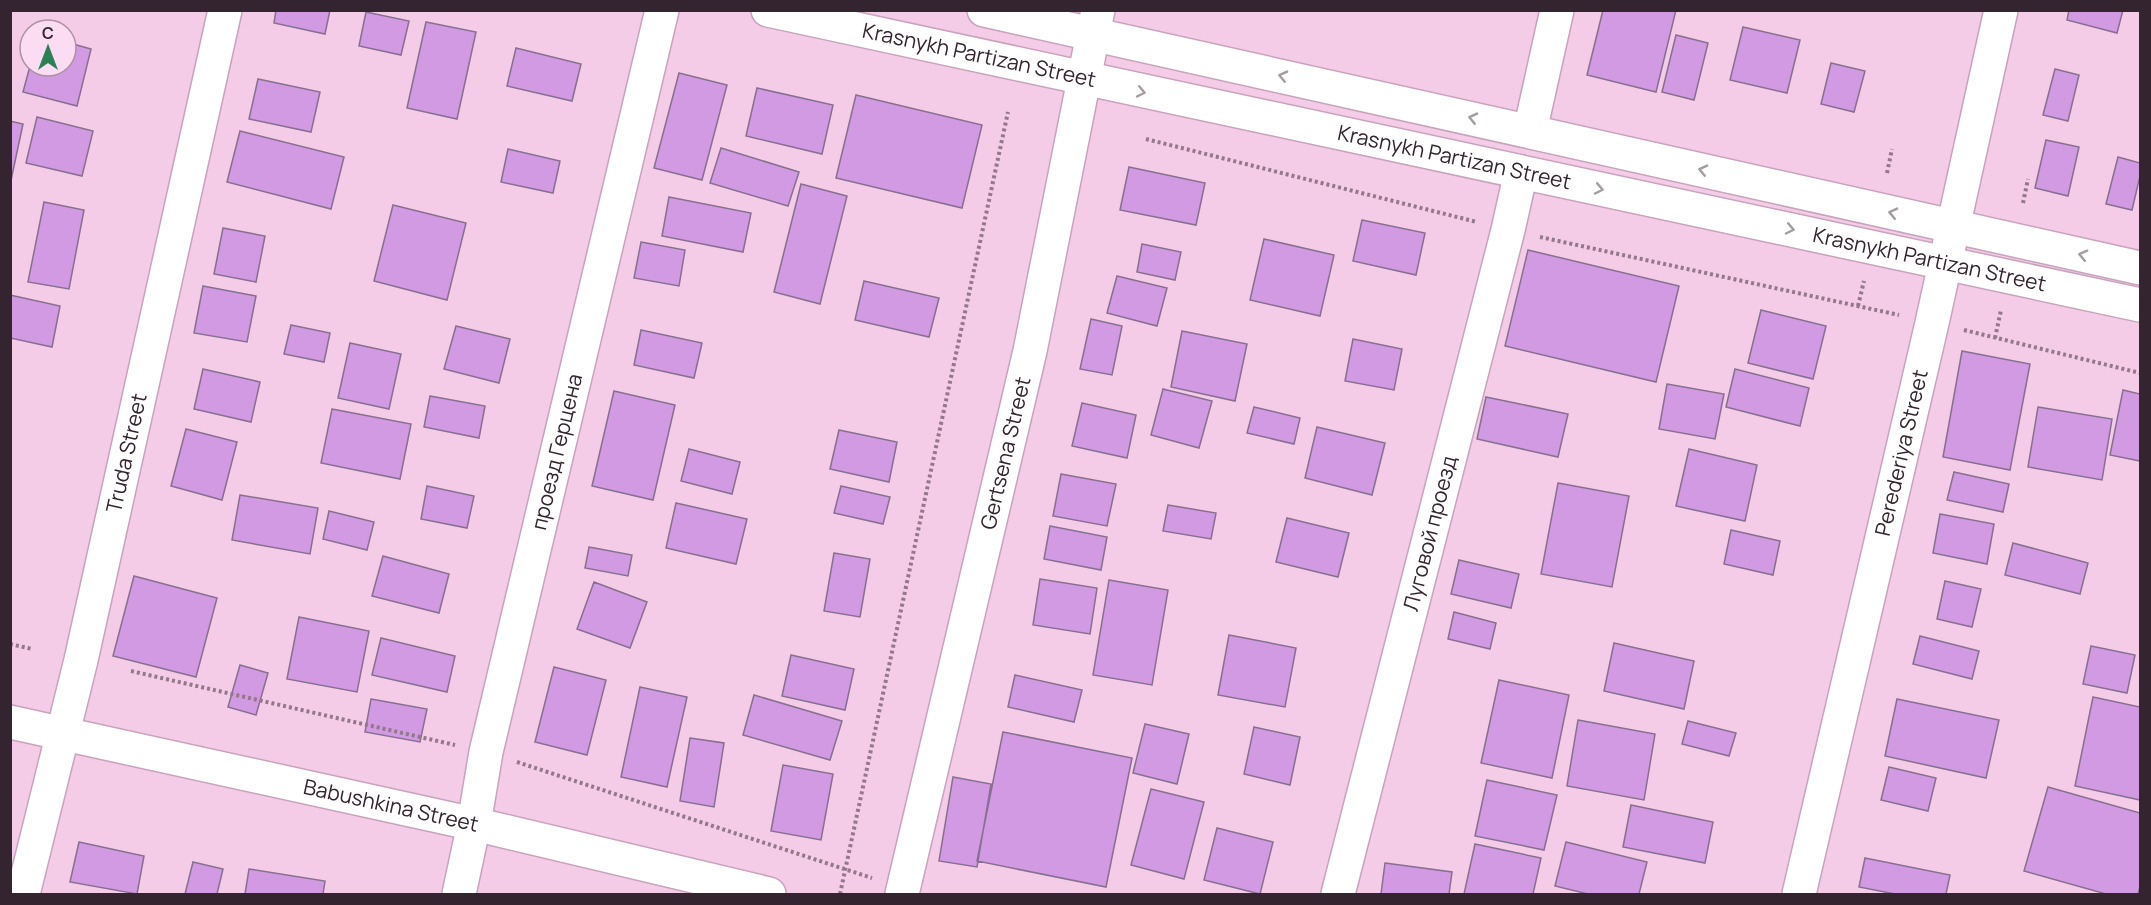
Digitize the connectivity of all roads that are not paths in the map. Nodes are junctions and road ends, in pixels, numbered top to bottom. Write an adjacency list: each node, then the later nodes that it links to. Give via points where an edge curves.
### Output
1 (225, 10): 16 (main road, Truda Street)
2 (662, 10): 17 (main road, проезд Герцена, via 486,752)
3 (768, 10): 8 (main road, Krasnykh Partizan Street)
4 (984, 10): 7 (main road, Krasnykh Partizan Street)
5 (1557, 10): 9 (main road)
6 (2001, 10): 11 (main road, Perederiya Street)
7 (1096, 22): 8 (main road, Gertsena Street); 9 (main road, Krasnykh Partizan Street, one-way to 7)
8 (1084, 80): 10 (main road, Krasnykh Partizan Street, one-way to 10); 18 (main road, Gertsena Street, via 1030,351)
9 (1530, 131): 11 (main road, Krasnykh Partizan Street, one-way to 9)
10 (1521, 172): 12 (main road, Krasnykh Partizan Street, one-way to 12); 22 (main road, Луговой проезд)
11 (1953, 226): 12 (main road, Perederiya Street); 13 (main road, Krasnykh Partizan Street, one-way to 11)
12 (1946, 262): 14 (main road, Krasnykh Partizan Street); 23 (main road, Perederiya Street)
13 (2140, 268)
14 (2140, 305)
15 (10, 722): 16 (main road, Babushkina Street)
16 (64, 733): 17 (main road, Babushkina Street); 19 (main road, Truda Street)
17 (474, 824): 20 (main road, проезд Герцена); 21 (main road, Babushkina Street)
18 (903, 891)
19 (23, 894)
20 (459, 894)
21 (769, 894)
22 (1338, 894)
23 (1799, 894)

